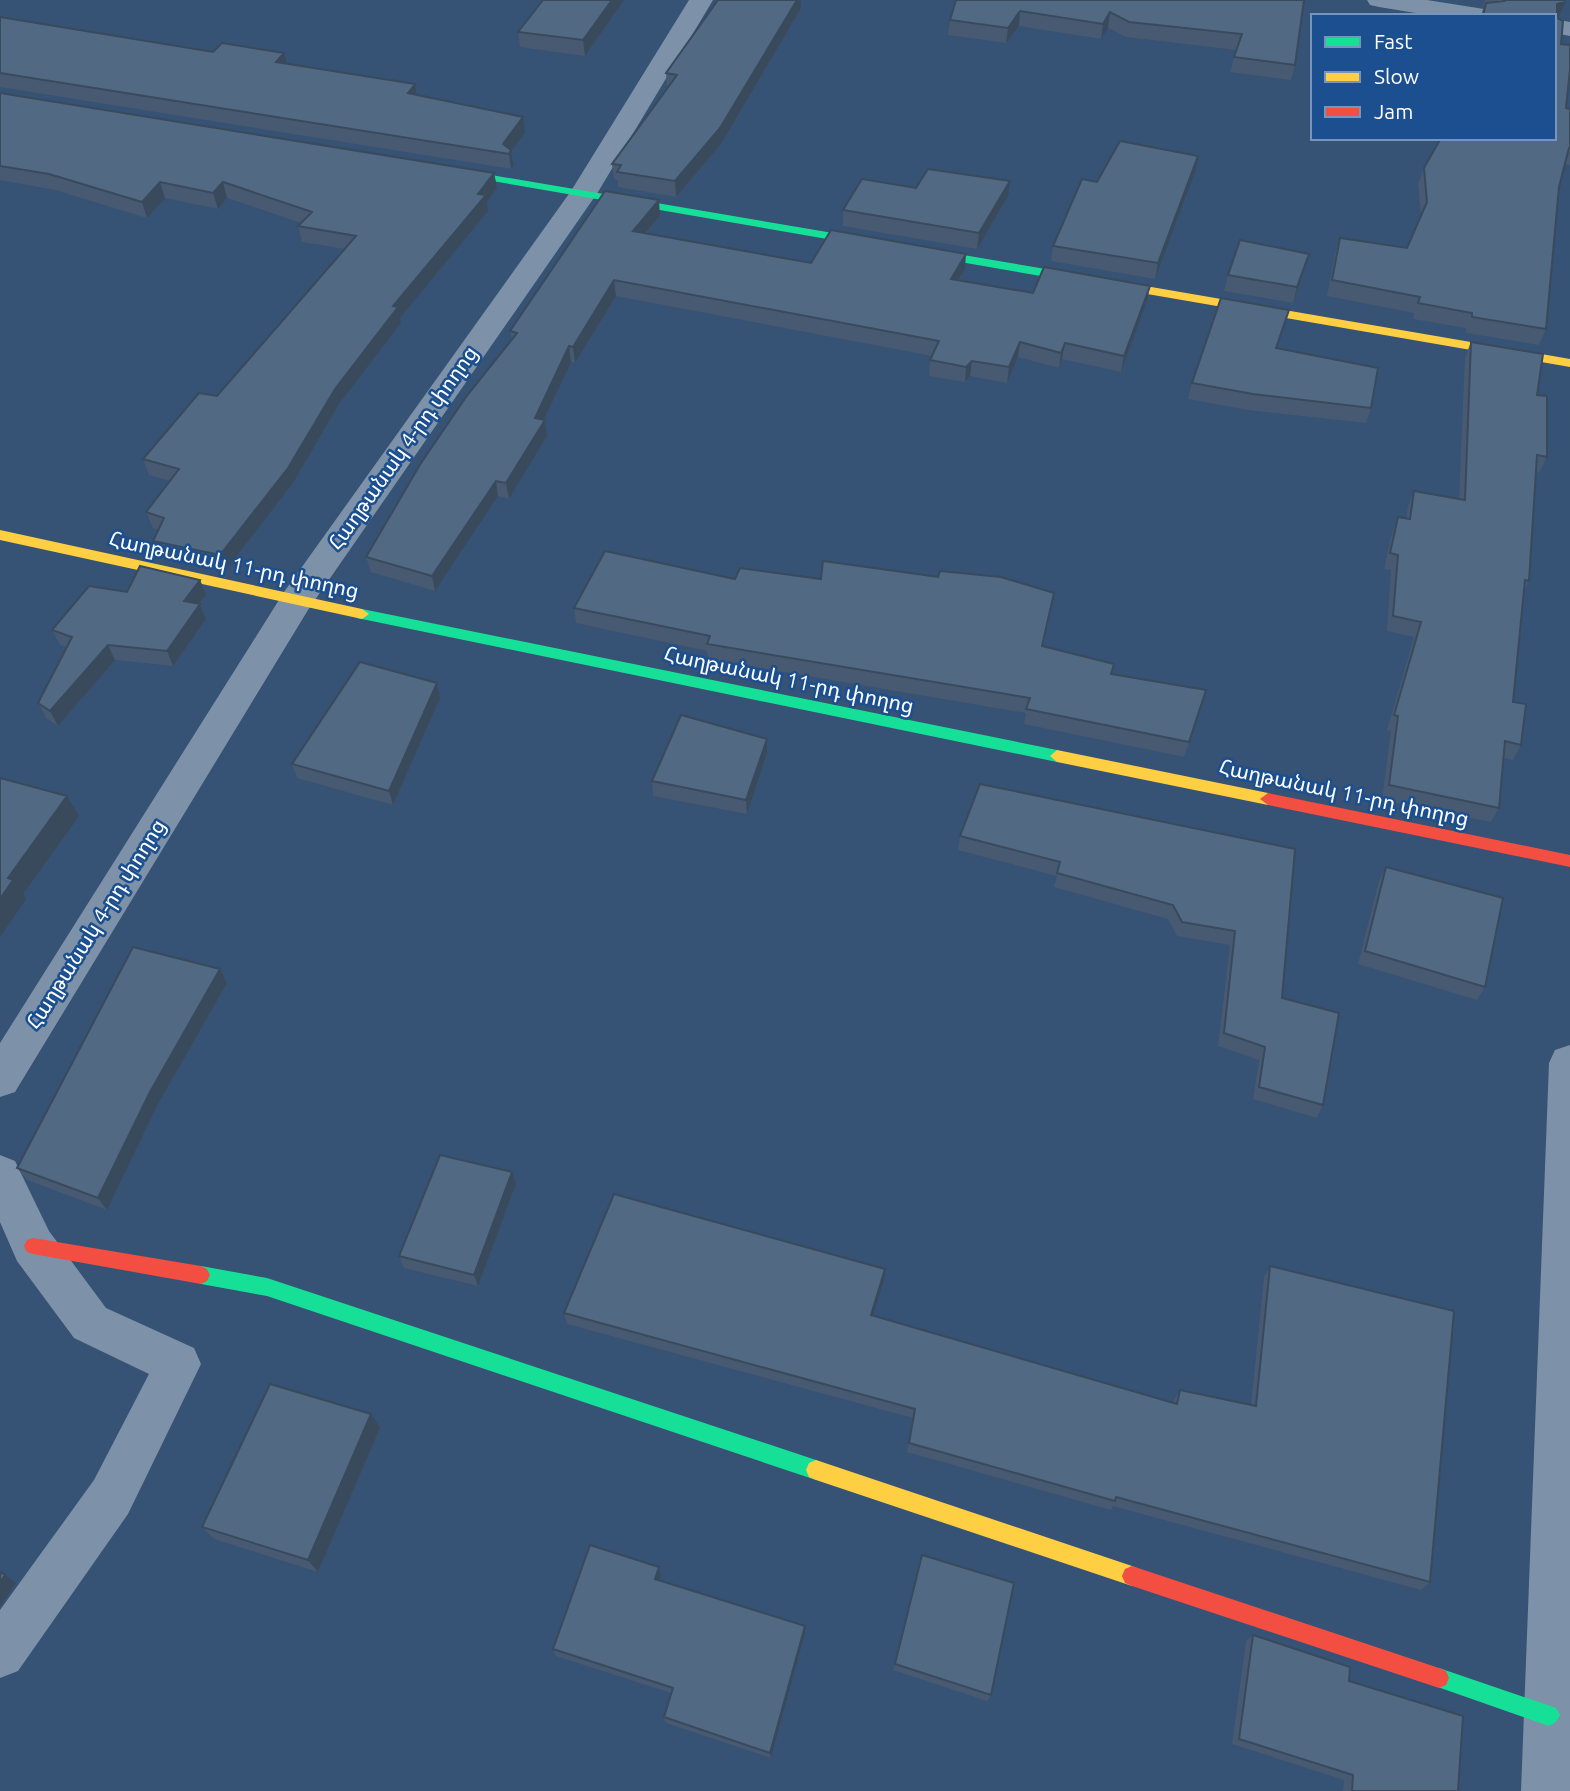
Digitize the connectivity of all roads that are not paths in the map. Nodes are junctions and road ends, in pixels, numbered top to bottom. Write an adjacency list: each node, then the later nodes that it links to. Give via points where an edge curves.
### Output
1 (701, 0): 5 (street, Հաղթանակ 4-րդ փողոց)
2 (1379, 0): 3 (street)
3 (1472, 14)
4 (422, 166): 5 (street)
5 (584, 192): 6 (street); 8 (street, Հաղթանակ 4-րդ փողոց)
6 (1570, 363)
7 (0, 535): 8 (street, Հաղթանակ 11-րդ փողոց)
8 (296, 601): 9 (street, Հաղթանակ 11-րդ փողոց); 11 (street, Հաղթանակ 4-րդ փողոց)
9 (1570, 861)
10 (1570, 1063): 15 (street)
11 (0, 1079)
12 (0, 1175): 13 (street)
13 (33, 1246): 14 (street, via 90,1323 178,1364 111,1497); 15 (street, via 267,1287)
14 (0, 1653)
15 (1549, 1716): 16 (street)
16 (1547, 1791)

